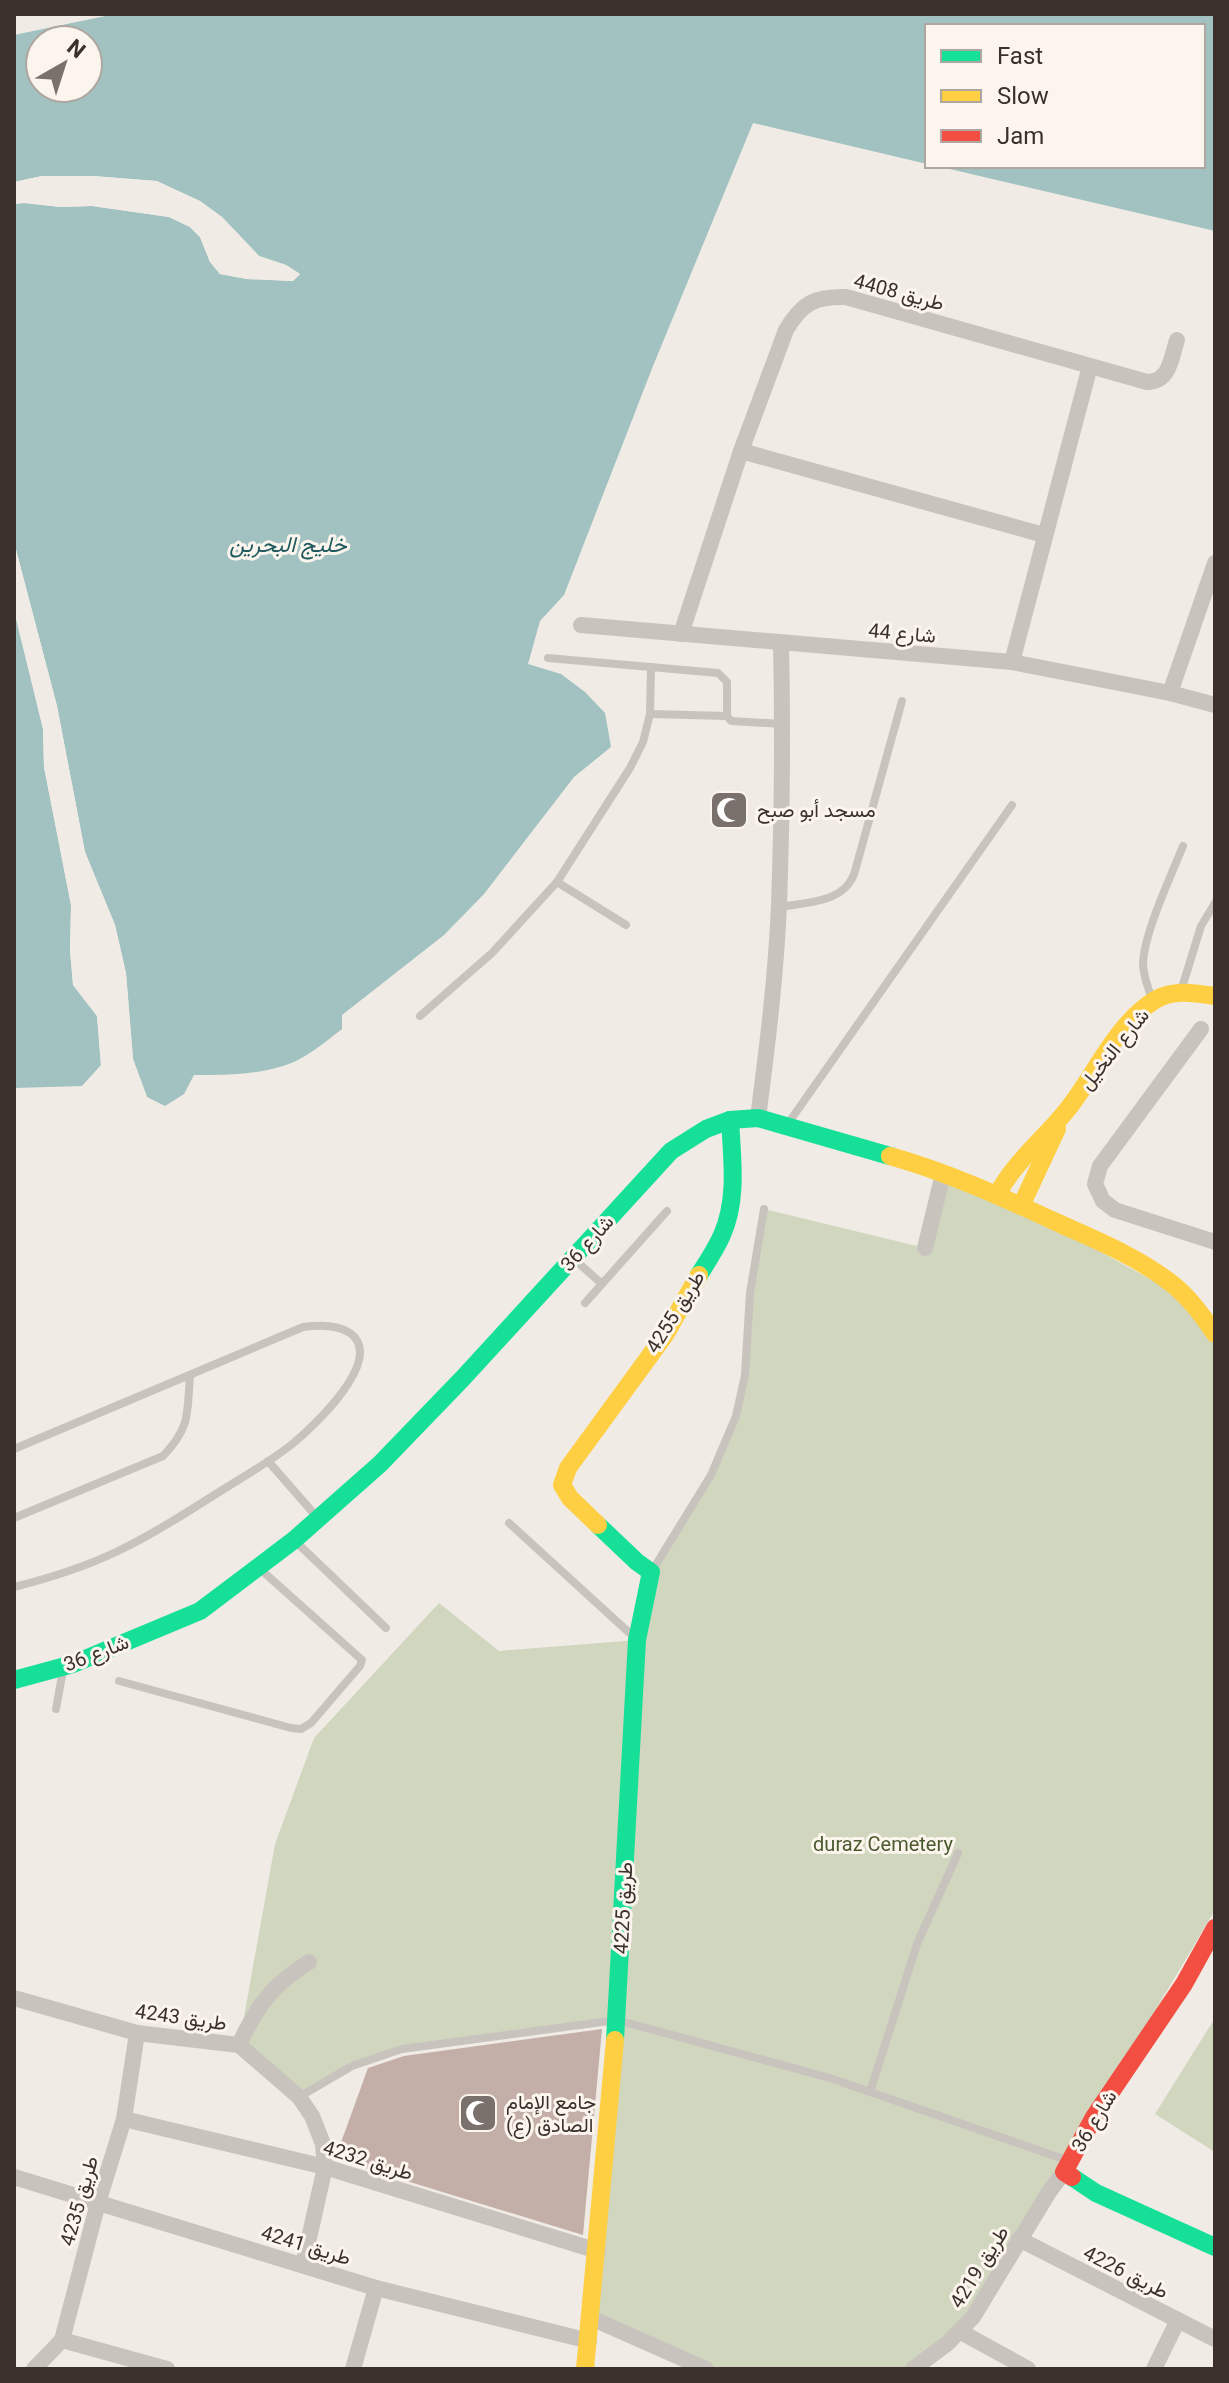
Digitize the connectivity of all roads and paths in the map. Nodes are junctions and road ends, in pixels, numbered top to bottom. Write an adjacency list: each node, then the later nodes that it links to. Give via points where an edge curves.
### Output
1 (1177, 340): 2 (street, طريق 4408, via 1158,381)
2 (1090, 366): 3 (street, طريق 4408, via 827,296 810,302 786,330); 4 (street)
3 (741, 451): 4 (street); 7 (street, طريق 4408)
4 (1044, 535): 10 (street)
5 (1215, 563): 12 (street)
6 (581, 625): 7 (street, شارع 44)
7 (681, 634): 8 (street, شارع 44)
8 (781, 643): 10 (street, شارع 44); 17 (street)
9 (548, 658): 11 (lane)
10 (1012, 662): 12 (street, شارع 44)
11 (651, 667): 15 (lane); 16 (lane, via 722,675 727,682)
12 (1170, 693): 14 (street, شارع 44)
13 (902, 701): 22 (lane, via 850,884 834,896)
14 (1215, 705)
15 (650, 714): 16 (lane); 20 (lane, via 637,755)
16 (727, 716): 17 (lane, via 735,722)
17 (782, 724): 22 (street)
18 (1012, 805): 32 (lane)
19 (1183, 846): 26 (lane, via 1146,942 1145,978)
20 (557, 882): 23 (lane); 27 (lane, via 492,953)
21 (1215, 903): 24 (lane, via 1201,926)
22 (779, 907): 30 (street)
23 (626, 925)
24 (1181, 992): 25 (street, شارع النخيل); 26 (street, شارع النخيل)
25 (1215, 996)
26 (1153, 1001): 29 (street, شارع النخيل, via 1118,1038)
27 (420, 1016)
28 (1201, 1029): 38 (street, via 1100,1166 1095,1184 1103,1201 1115,1210)
29 (1066, 1110): 34 (street, شارع النخيل, via 1009,1171); 35 (street, شارع النخيل)
30 (758, 1118): 31 (street, شارع 36); 32 (street, شارع 36)
31 (730, 1120): 40 (street, شارع 36, via 671,1151); 52 (street, طريق 4255, via 733,1179 722,1235 665,1335 568,1468 562,1485)
32 (786, 1125): 33 (street, شارع 36)
33 (943, 1174): 34 (street, شارع 36); 39 (street)
34 (997, 1195): 35 (street, شارع 36)
35 (1021, 1206): 43 (street, شارع 36, via 1131,1256 1192,1302)
36 (764, 1209): 52 (lane, via 736,1416 711,1475)
37 (667, 1211): 41 (lane)
38 (1215, 1242)
39 (925, 1248)
40 (573, 1258): 41 (lane); 48 (street, شارع 36, via 380,1464)
41 (602, 1284): 42 (lane)
42 (585, 1303)
43 (1215, 1334)
44 (190, 1375): 45 (lane); 46 (lane, via 303,1327 327,1326 350,1333 361,1355 355,1374 314,1424); 47 (lane, via 187,1417 180,1438 163,1456)
45 (14, 1449)
46 (268, 1461): 48 (lane); 53 (lane, via 116,1552)
47 (14, 1518)
48 (319, 1520): 50 (street, شارع 36)
49 (509, 1523): 55 (lane)
50 (294, 1540): 51 (street, شارع 36); 54 (lane)
51 (259, 1568): 56 (street, شارع 36, via 200,1611); 58 (lane, via 362,1660 311,1723 291,1728)
52 (651, 1572): 55 (street, طريق 4225)
53 (14, 1587)
54 (386, 1628)
55 (637, 1640): 64 (street, طريق 4225)
56 (63, 1667): 57 (street, شارع 36); 59 (lane)
57 (14, 1680)
58 (119, 1681)
59 (56, 1709)
60 (958, 1853): 67 (lane, via 917,1944)
61 (1215, 1928): 70 (street, شارع 36)
62 (309, 1962): 66 (street, via 267,1994)
63 (14, 1998): 65 (street, طريق 4243)
64 (617, 2020): 67 (lane); 68 (lane, via 402,2049 352,2066); 76 (street, طريق 4225)
65 (137, 2033): 66 (street, طريق 4243); 69 (street, طريق 4235)
66 (239, 2045): 68 (street, طريق 4243)
67 (870, 2092): 70 (lane)
68 (299, 2097): 71 (street, طريق 4243, via 323,2144)
69 (124, 2119): 71 (street, طريق 4232); 73 (street, طريق 4235)
70 (1067, 2166): 74 (street, طريق 4219); 75 (street, شارع 36, via 1096,2193)
71 (325, 2167): 76 (street, طريق 4232); 77 (street)
72 (14, 2177): 73 (street, طريق 4241)
73 (98, 2203): 77 (street, طريق 4241); 83 (street, طريق 4235)
74 (1019, 2239): 80 (street, طريق 4226); 81 (street, طريق 4219)
75 (1215, 2247)
76 (598, 2251): 79 (street, طريق 4225)
77 (303, 2265): 78 (street, طريق 4241)
78 (376, 2288): 84 (street, طريق 4241); 88 (street)
79 (591, 2318): 84 (street, طريق 4225); 90 (street)
80 (1178, 2320): 82 (street, طريق 4226); 93 (street)
81 (961, 2332): 91 (street, طريق 4219); 92 (street)
82 (1215, 2339)
83 (62, 2340): 85 (street); 86 (street, طريق 4235)
84 (589, 2341): 89 (street, طريق 4225)
85 (143, 2366): 87 (street)
86 (34, 2369)
87 (167, 2369)
88 (353, 2369)
89 (585, 2369)
90 (706, 2369)
91 (913, 2369)
92 (1028, 2369)
93 (1154, 2369)

